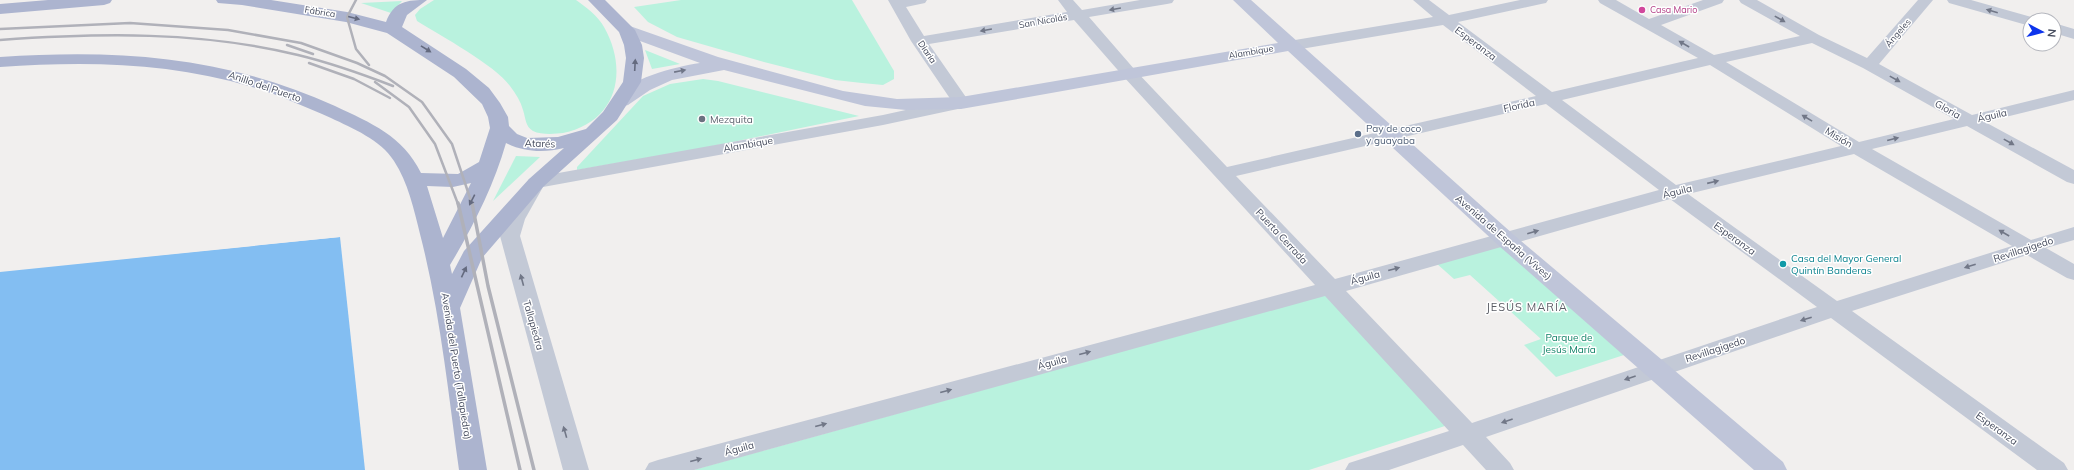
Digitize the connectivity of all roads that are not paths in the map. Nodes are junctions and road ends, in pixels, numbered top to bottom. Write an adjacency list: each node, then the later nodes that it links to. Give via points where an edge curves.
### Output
1 (104, 0): 19 (main road)
2 (224, 0): 17 (main road, Fábrica)
3 (275, 0): 17 (main road, Fábrica)
4 (419, 0): 24 (main road, via 397,16)
5 (597, 0): 25 (main road, Atarés)
6 (920, 0): 18 (street)
7 (1065, 0): 20 (street, Puerta Cerrada)
8 (1167, 0): 20 (street, San Nicolás, one-way to 20)
9 (1241, 0): 31 (street, Avenida de España (Vives))
10 (1420, 0): 21 (street, Esperanza)
11 (1541, 0): 21 (street, Alambique)
12 (1605, 0): 23 (street, Misión)
13 (1717, 0): 23 (street)
14 (1746, 0): 28 (street, Gloria, one-way to 28)
15 (1926, 0): 34 (street, Ángeles)
16 (1954, 0): 22 (street, one-way to 16)
17 (246, 1): 24 (main road, Fábrica, one-way to 24, via 346,17)
18 (896, 2): 29 (street, Diaria)
19 (0, 9)
20 (1078, 15): 29 (street, San Nicolás, one-way to 29); 36 (street, Puerta Cerrada)
21 (1445, 20): 31 (street, Alambique); 38 (street, Esperanza)
22 (2022, 20)
23 (1649, 24): 32 (street, Misión, one-way to 23)
24 (393, 29): 42 (main road, one-way to 42, via 453,68 482,92 491,103)
25 (627, 30): 35 (street, Alambique, via 654,42); 39 (main road, Atarés, one-way to 25, via 632,82 634,71 633,45)
26 (2062, 30): 27 (street)
27 (2074, 34)
28 (1814, 38): 30 (street, Florida); 34 (street, Gloria)
29 (920, 41): 40 (street, Diaria)
30 (1795, 42): 32 (street, Florida); 34 (street, Gloria)
31 (1289, 46): 36 (street, Alambique); 44 (street, Avenida de España (Vives))
32 (1712, 60): 38 (street, Florida); 45 (street, Misión, one-way to 32)
33 (0, 62): 49 (main road, Anillo del Puerto, via 113,58 176,64 256,81 325,107 379,137 400,155)
34 (1867, 64): 41 (street, Gloria, one-way to 41)
35 (738, 70): 39 (street, Alambique, one-way to 35, via 654,79 674,72 718,67); 40 (street, Alambique, via 850,98 886,104 917,106)
36 (1129, 73): 40 (street, Alambique); 47 (street, Puerta Cerrada)
37 (2074, 95): 41 (street, Águila)
38 (1551, 98): 44 (street, Florida); 51 (street, Esperanza)
39 (621, 101): 43 (main road, Atarés)
40 (961, 103): 50 (street, Alambique, via 883,120)
41 (1969, 120): 45 (street, Águila, one-way to 41); 48 (street, Gloria, one-way to 48)
42 (500, 128): 43 (main road, Atarés, via 510,138 523,144 537,145 559,143); 46 (main road)
43 (593, 133): 50 (main road, Tallapiedra)
44 (1388, 134): 47 (street, Florida); 53 (street, Avenida de España (Vives))
45 (1857, 148): 51 (street, Águila, one-way to 45); 54 (street, Misión, one-way to 45)
46 (489, 165): 49 (main road, via 464,180); 55 (main road, one-way to 55)
47 (1224, 173): 57 (street, Puerta Cerrada)
48 (2074, 178)
49 (414, 179): 55 (main road, Anillo del Puerto)
50 (536, 183): 58 (main road, Tallapiedra, one-way to 50, via 472,256); 63 (street, Tallapiedra, one-way to 50, via 510,236 515,219)
51 (1673, 192): 53 (street, Águila, one-way to 51); 59 (street, Esperanza)
52 (2074, 233): 54 (street, Revillagigedo)
53 (1506, 240): 57 (street, Águila, one-way to 53); 60 (street, Avenida de España (Vives))
54 (2029, 247): 56 (street, Misión); 59 (street, Revillagigedo, one-way to 59)
55 (440, 263): 58 (main road, Avenida del Puerto (Tallapiedra))
56 (2074, 274)
57 (1330, 286): 61 (street, Puerta Cerrada); 64 (street, Águila, one-way to 57)
58 (448, 308): 62 (main road, Avenida del Puerto (Tallapiedra))
59 (1833, 310): 60 (street, Revillagigedo, one-way to 60); 68 (street, Esperanza)
60 (1657, 369): 61 (street, Revillagigedo, one-way to 61); 67 (street, Avenida de España (Vives))
61 (1469, 435): 65 (street, Revillagigedo); 66 (street, Puerta Cerrada)
62 (473, 470)
63 (576, 470)
64 (658, 470)
65 (1358, 470)
66 (1501, 470)
67 (1772, 470)
68 (2055, 470)

